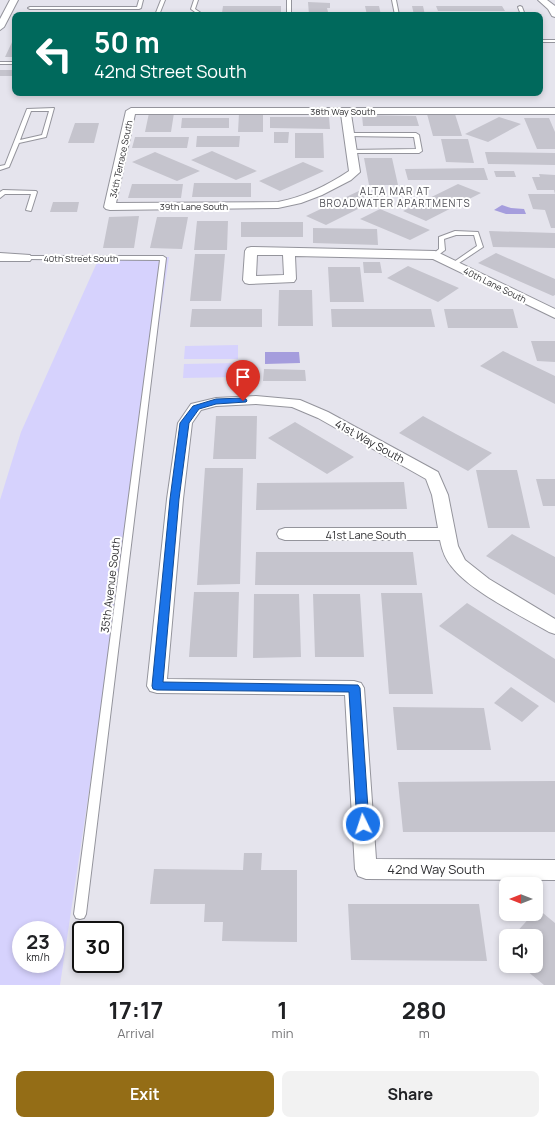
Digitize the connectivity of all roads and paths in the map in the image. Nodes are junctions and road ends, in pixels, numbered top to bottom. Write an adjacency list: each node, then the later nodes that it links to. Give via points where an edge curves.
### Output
1 (14, 0): 16 (street)
2 (141, 0): 10 (lane, via 139,8)
3 (163, 0): 11 (lane)
4 (196, 0): 12 (lane, via 193,10)
5 (289, 0): 13 (lane)
6 (394, 0): 14 (lane)
7 (542, 0): 9 (street)
8 (520, 7): 15 (lane)
9 (553, 7)
10 (30, 8)
11 (158, 12)
12 (197, 12)
13 (289, 12)
14 (396, 12)
15 (522, 12)
16 (0, 27)
17 (543, 41): 18 (lane)
18 (555, 42)
19 (0, 63): 20 (lane)
20 (12, 63)
21 (132, 111): 22 (street, 38th Way South); 29 (street, 34th Terrace South)
22 (346, 111): 23 (street, 38th Way South); 24 (street)
23 (555, 111)
24 (349, 135): 26 (street); 26 (lane, via 416,135 419,151)
25 (16, 142): 25 (lane, via 29,110 52,109 44,136); 27 (lane, via 7,166)
26 (351, 151): 29 (street, 39th Lane South, via 354,172 345,179 292,204)
27 (0, 168)
28 (0, 196): 30 (lane, via 3,192 34,192)
29 (110, 207)
30 (29, 210)
31 (289, 252): 32 (street)
32 (435, 255): 36 (street, 40th Lane South); 36 (lane, via 442,250 441,238 455,233 476,233 480,248)
33 (0, 257): 34 (street, 40th Street South)
34 (26, 258): 35 (lane, 40th Street South)
35 (163, 258): 43 (lane, 35th Avenue South)
36 (453, 265): 37 (street, 40th Lane South)
37 (555, 314)
38 (286, 534): 39 (street, 41st Lane South)
39 (446, 534): 40 (street, 41st Way South, via 453,557 470,575); 41 (street, 41st Way South, via 438,486 432,476 323,415 295,403 256,400 216,402 196,407 185,423 157,686 354,688)
40 (555, 628)
41 (366, 869): 42 (street, 42nd Way South)
42 (555, 870)
43 (80, 914)

